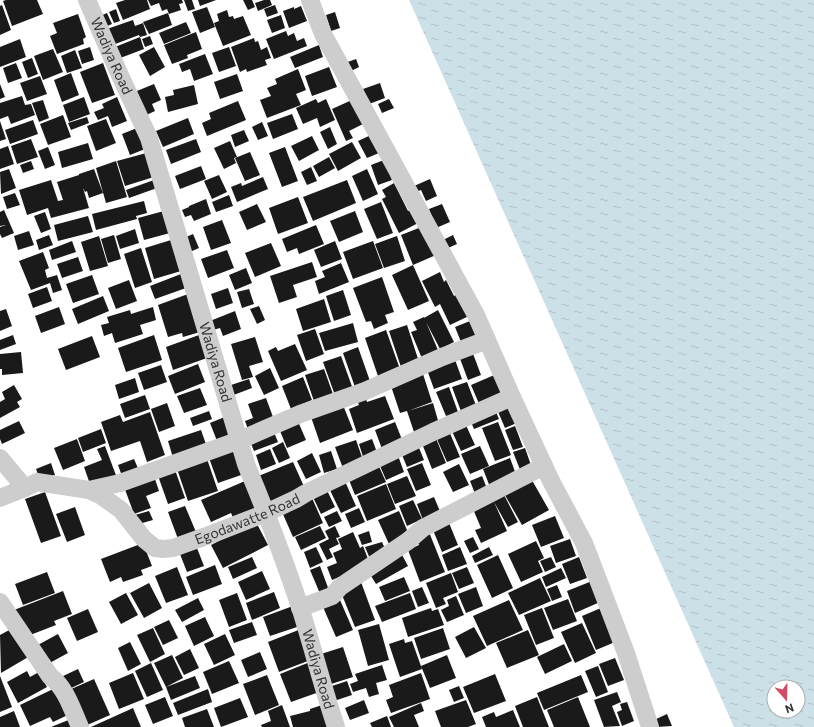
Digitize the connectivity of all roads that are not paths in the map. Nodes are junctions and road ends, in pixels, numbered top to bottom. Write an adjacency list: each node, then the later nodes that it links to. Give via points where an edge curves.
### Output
1 (87, 0): 5 (street, Wadiya Road, via 150,138)
2 (310, 0): 3 (street, via 322,34 476,315)
3 (487, 340): 4 (street); 5 (street)
4 (512, 397): 7 (street); 11 (street, Egodawatte Road, via 433,432)
5 (240, 440): 9 (street, via 120,483); 11 (street, Wadiya Road, via 246,464)
6 (0, 458): 8 (street)
7 (544, 466): 13 (street, via 422,528 408,541 340,587 332,596); 16 (street, via 584,543 626,653)
8 (25, 488): 9 (street, Egodawatte Road, via 37,482); 10 (street, Egodawatte Road)
9 (88, 490): 11 (street, Egodawatte Road, via 121,510 144,539 155,548 173,548)
10 (0, 498)
11 (266, 513): 13 (street, Wadiya Road)
12 (0, 602): 14 (street, via 50,676 58,682)
13 (300, 608): 15 (street, Wadiya Road)
14 (80, 727)
15 (336, 727)
16 (649, 727)

